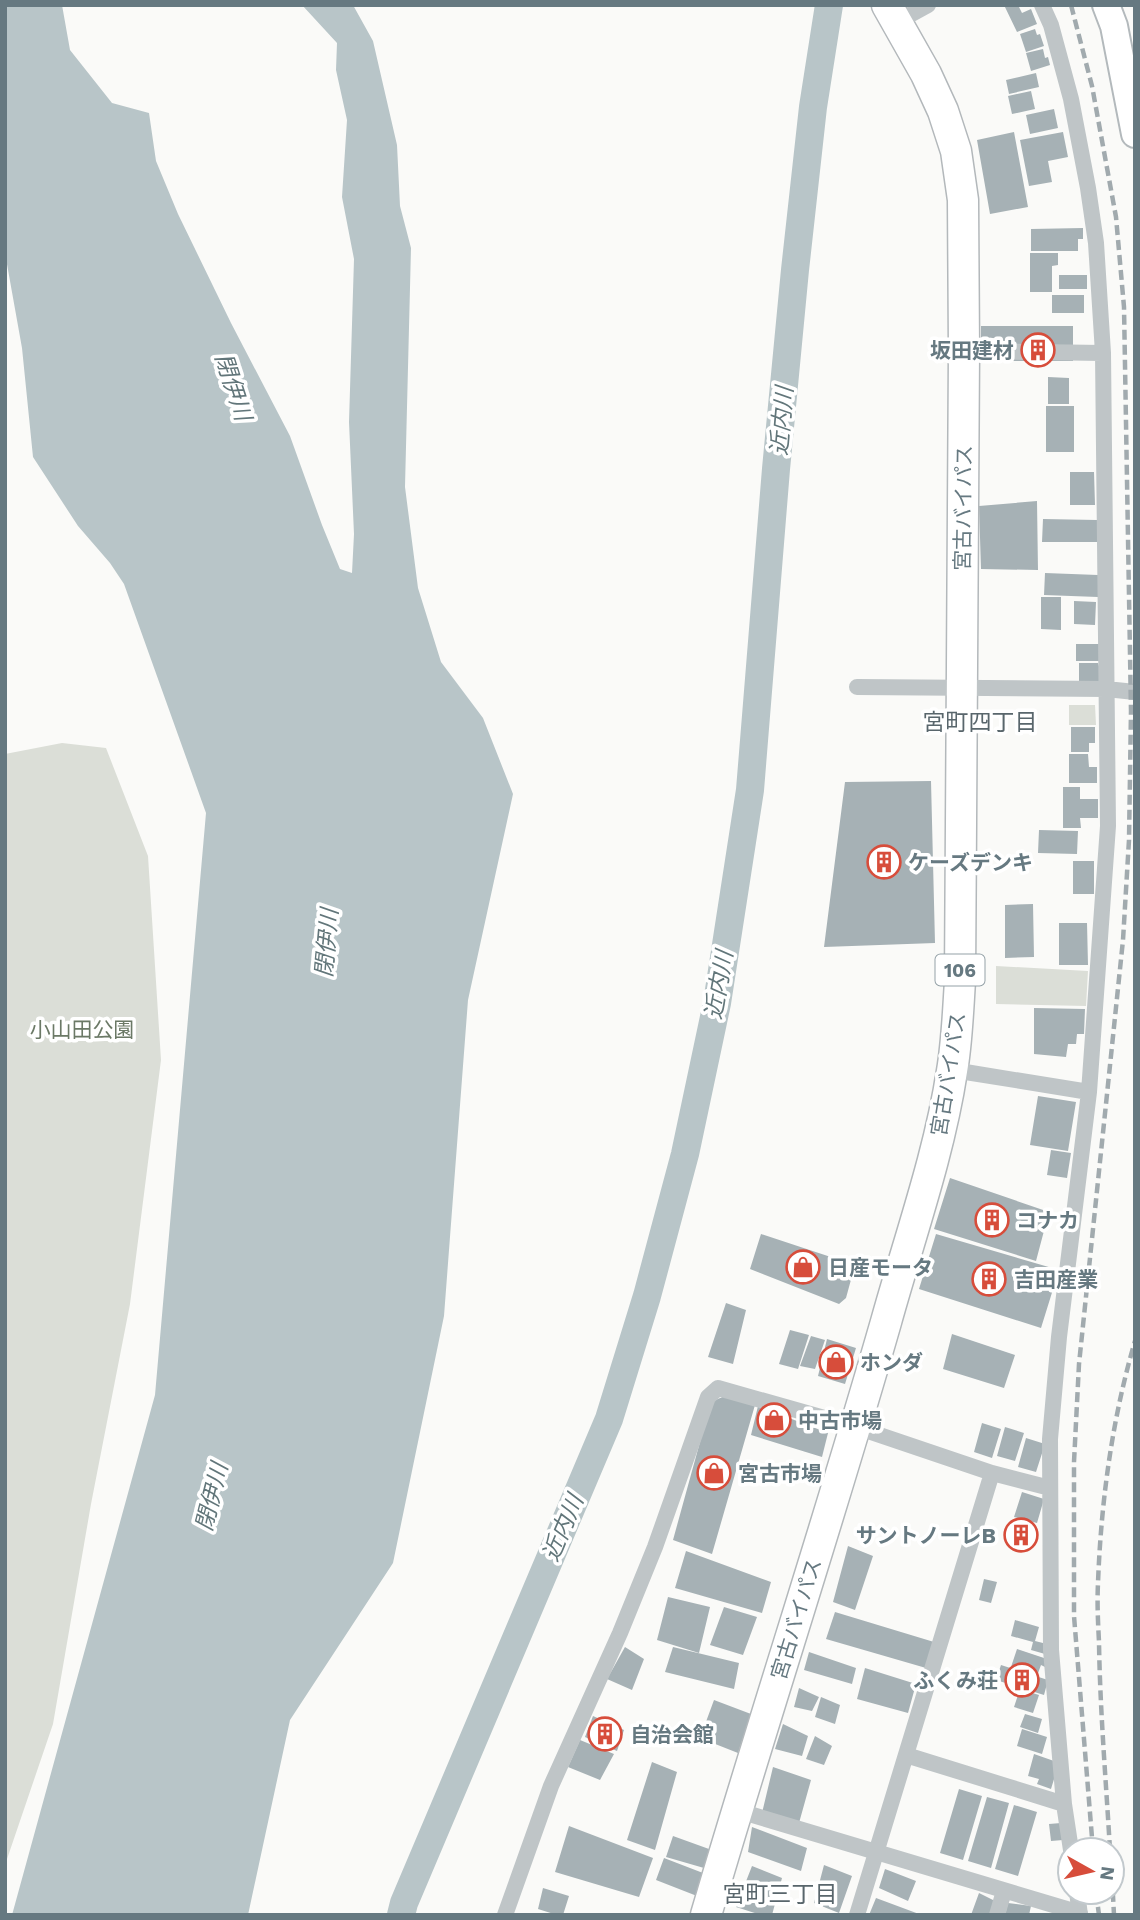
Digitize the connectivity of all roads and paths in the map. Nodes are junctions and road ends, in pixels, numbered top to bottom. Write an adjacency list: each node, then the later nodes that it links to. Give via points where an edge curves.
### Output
1 (928, 5): 4 (street)
2 (1042, 5): 7 (street, via 1070,99 1088,188)
3 (1106, 5): 5 (main road)
4 (892, 14): 6 (highway, 宮古バイパス / 106, via 932,86 956,151 963,200)
5 (1135, 134)
6 (964, 351): 7 (street); 9 (highway, 宮古バイパス / 106)
7 (1103, 353): 10 (street)
8 (857, 687): 9 (street)
9 (961, 689): 10 (street); 12 (highway, 宮古バイパス / 106, via 960,982)
10 (1106, 690): 11 (street); 13 (street, via 1108,825)
11 (1135, 692)
12 (953, 1070): 13 (street); 14 (highway, 宮古バイパス / 106, via 938,1140)
13 (1089, 1092): 16 (street, via 1059,1337)
14 (856, 1427): 15 (street); 19 (highway, 宮古バイパス / 106); 24 (street, via 718,1388 708,1397 655,1546 551,1786)
15 (992, 1473): 16 (street); 17 (street)
16 (1050, 1488): 18 (street, via 1051,1650)
17 (906, 1755): 18 (street); 21 (street)
18 (1064, 1804): 20 (street)
19 (736, 1811): 21 (street); 25 (highway, 宮古バイパス / 106)
20 (1069, 1836)
21 (876, 1852): 22 (street); 26 (street)
22 (1004, 1891): 23 (street); 27 (street)
23 (1080, 1914)
24 (505, 1915)
25 (706, 1915)
26 (858, 1915)
27 (997, 1915)

